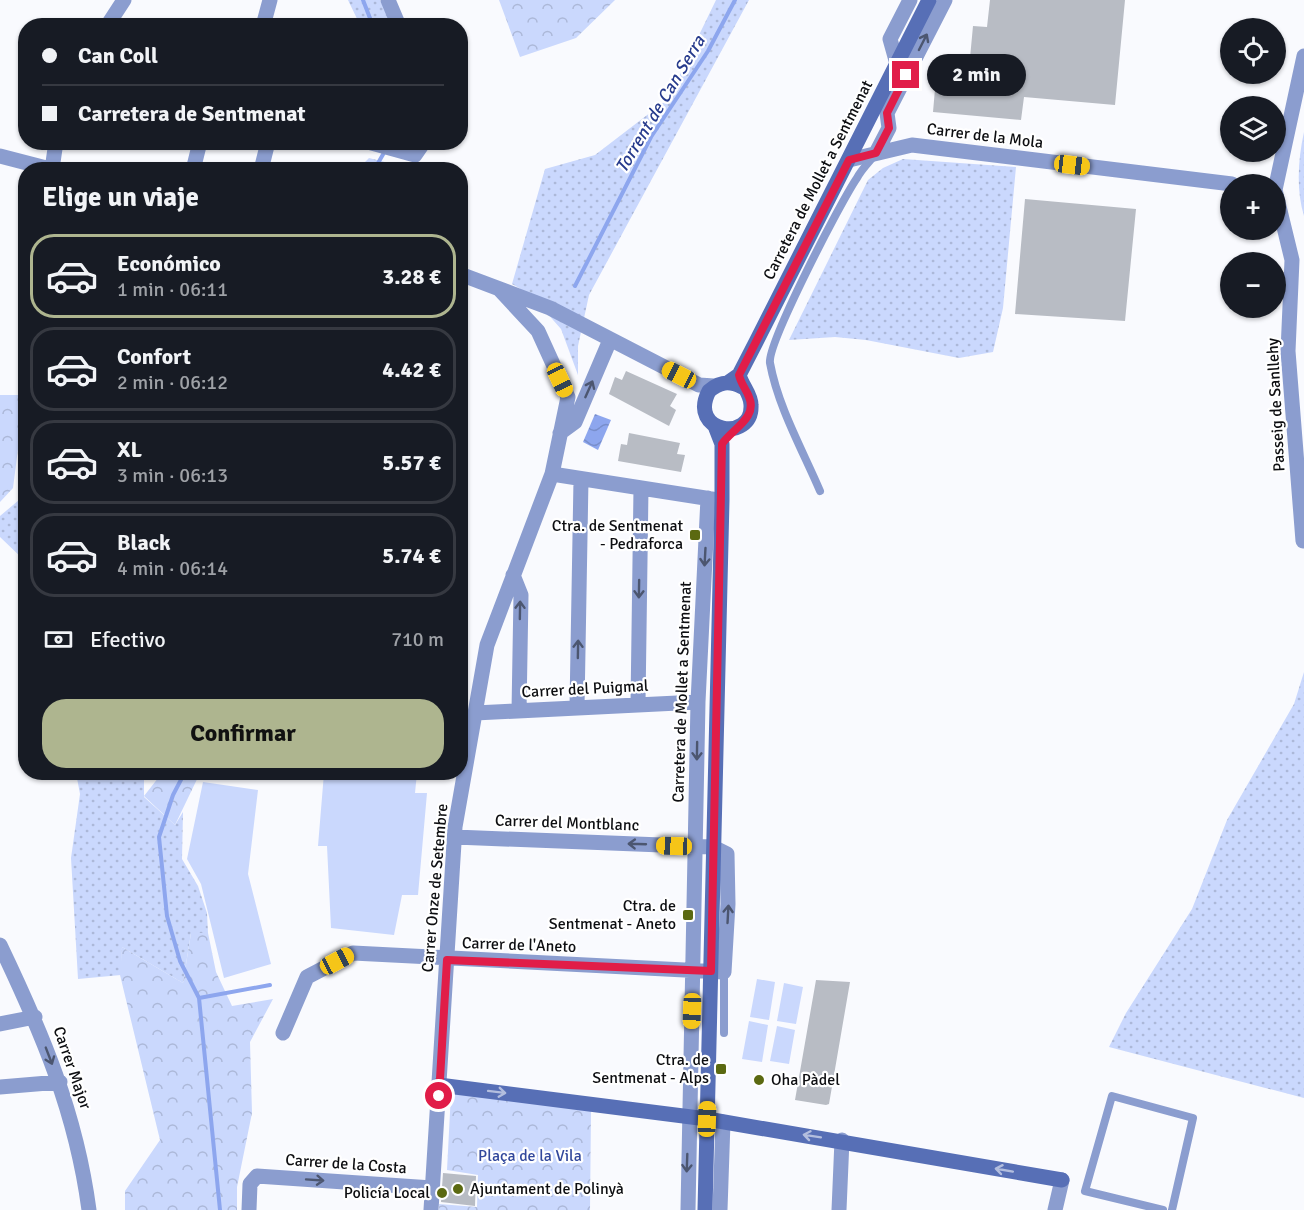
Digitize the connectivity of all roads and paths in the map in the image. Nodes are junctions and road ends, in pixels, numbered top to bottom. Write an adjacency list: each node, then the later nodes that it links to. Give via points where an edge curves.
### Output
1 (124, 0): 7 (street)
2 (270, 0): 8 (street)
3 (388, 0): 9 (street)
4 (910, 0): 11 (street, via 890,39)
5 (929, 0): 11 (street, Carretera de Mollet a Sentmenat)
6 (945, 0): 13 (street, one-way to 6, via 887,113)
7 (112, 18)
8 (265, 18)
9 (396, 18)
10 (1304, 56): 21 (street, Passeig de Sanllehy)
11 (897, 64): 12 (street, Carretera de Mollet a Sentmenat)
12 (872, 115): 13 (street, Carrer de la Mola); 19 (street, Carretera de Mollet a Sentmenat)
13 (889, 128): 14 (street, Carrer de la Mola); 17 (street)
14 (912, 145): 17 (street, Carrer de la Mola); 22 (street, Carrer de la Mola)
15 (397, 150): 16 (street, via 415,155)
16 (418, 150)
17 (876, 153): 19 (street, Carrer de la Mola); 37 (lane, via 857,177 830,229 776,338 770,361)
18 (0, 156): 20 (street)
19 (849, 160): 29 (street, Carretera de Mollet a Sentmenat)
20 (24, 162)
21 (1278, 174)
22 (1220, 183)
23 (1286, 235): 24 (street, Passeig de Sanllehy)
24 (1292, 260): 26 (street); 39 (street, Passeig de Sanllehy, via 1288,351)
25 (468, 277): 27 (street)
26 (1304, 283)
27 (499, 289): 28 (street, via 550,308); 32 (street, Carrer Onze de Setembre, via 538,331 568,397)
28 (610, 340): 29 (street); 32 (street, one-way to 28, via 575,422)
29 (721, 386): 30 (street, Carretera de Mollet a Sentmenat, via 704,409); 31 (street, via 749,395 749,416)
30 (715, 426): 31 (street); 33 (street, Carretera de Mollet a Sentmenat)
31 (732, 429): 33 (street)
32 (560, 433): 34 (street, Carrer Onze de Setembre)
33 (722, 444): 38 (street, Carretera de Mollet a Sentmenat)
34 (552, 474): 35 (street); 40 (street, Carrer Onze de Setembre)
35 (581, 479): 36 (street); 43 (street, one-way to 35)
36 (641, 488): 38 (street); 42 (street, one-way to 42)
37 (820, 491)
38 (715, 499): 41 (street, Carretera de Mollet a Sentmenat, one-way to 41); 50 (street, Carretera de Mollet a Sentmenat)
39 (1303, 541)
40 (513, 575): 44 (street, one-way to 40, via 521,595); 45 (street, Carrer Onze de Setembre, via 486,645)
41 (698, 702): 42 (street, Carrer del Puigmal); 49 (street, Carretera de Mollet a Sentmenat, one-way to 49)
42 (638, 704): 43 (street, Carrer del Puigmal)
43 (577, 707): 44 (street, Carrer del Puigmal)
44 (519, 711): 45 (street, Carrer del Puigmal)
45 (475, 713): 46 (street, Carrer Onze de Setembre)
46 (468, 756)
47 (464, 780): 48 (street, Carrer Onze de Setembre)
48 (455, 837): 49 (street, Carrer del Montblanc, one-way to 48); 52 (street, Carrer Onze de Setembre)
49 (695, 847): 50 (street, Carrer del Montblanc); 53 (street, Carretera de Mollet a Sentmenat)
50 (713, 847): 54 (street, Carretera de Mollet a Sentmenat)
51 (0, 945): 55 (street, Carrer Major)
52 (447, 960): 53 (street, Carrer de l'Aneto); 57 (street, Carrer de l'Aneto, via 353,953 307,977); 60 (street, Carrer Onze de Setembre)
53 (693, 970): 54 (street, Carrer de l'Aneto); 62 (street, Carretera de Mollet a Sentmenat)
54 (718, 972): 58 (lane); 63 (street, Carretera de Mollet a Sentmenat)
55 (35, 1017): 56 (street); 59 (street, Carrer Major, one-way to 59)
56 (0, 1024)
57 (283, 1033)
58 (724, 1033)
59 (60, 1082): 61 (street); 67 (street, Carrer Major)
60 (439, 1085): 62 (street, one-way to 62); 65 (street, Carrer Onze de Setembre)
61 (0, 1087)
62 (689, 1117): 63 (street); 70 (street, Carretera de Mollet a Sentmenat, one-way to 70)
63 (715, 1120): 64 (street, one-way to 63); 71 (street, Carretera de Mollet a Sentmenat); 72 (street, Carretera de Mollet a Sentmenat)
64 (843, 1140): 73 (street); 74 (street, one-way to 64, via 1062,1180)
65 (432, 1188): 68 (street, Carrer de la Costa, one-way to 65, via 250,1184 257,1176); 69 (street, Carrer Onze de Setembre)
66 (1148, 1209): 75 (lane); 76 (lane, via 1085,1191 1112,1096 1193,1118)
67 (89, 1210)
68 (249, 1210)
69 (431, 1210)
70 (688, 1210)
71 (705, 1210)
72 (720, 1210)
73 (839, 1210)
74 (1055, 1210)
75 (1163, 1210)
76 (1172, 1210)

